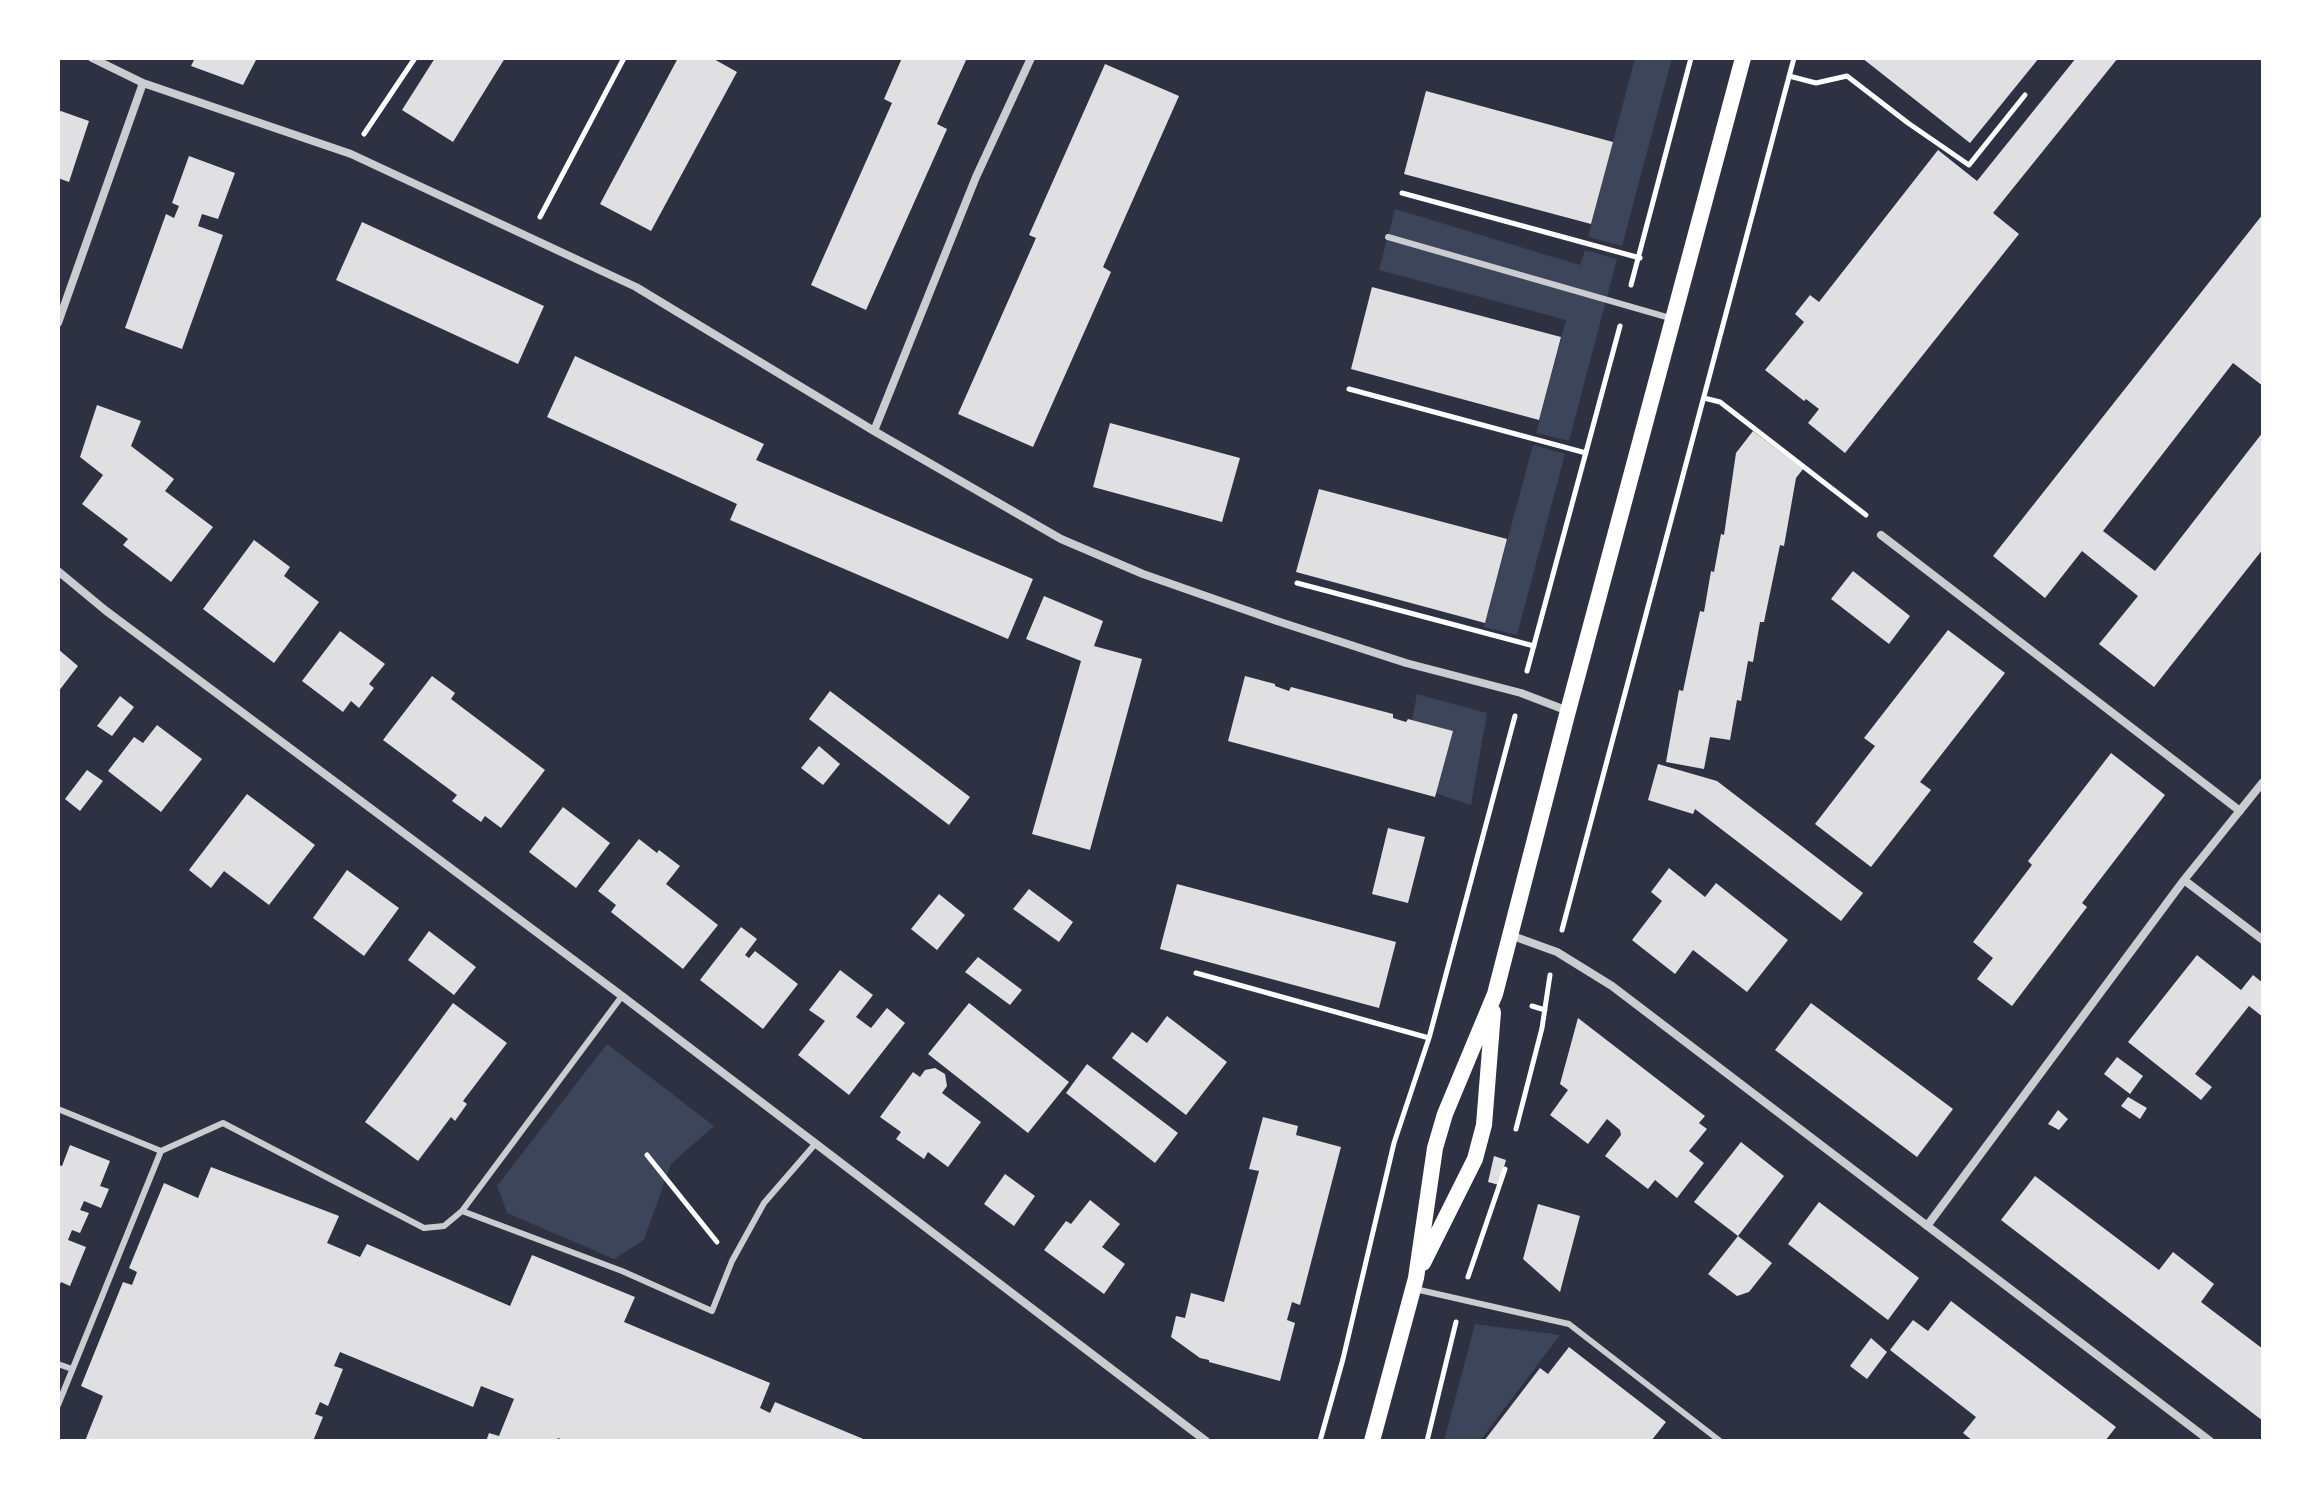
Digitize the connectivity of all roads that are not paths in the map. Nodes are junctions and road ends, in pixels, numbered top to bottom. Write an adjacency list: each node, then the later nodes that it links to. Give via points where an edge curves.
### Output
1 (92, 58): 4 (street)
2 (1031, 58): 8 (street, via 976,177)
3 (1743, 58): 6 (main road)
4 (143, 83): 7 (street); 8 (street, via 351,154 530,235 636,287)
5 (1388, 237): 6 (lane)
6 (1673, 319): 11 (main road)
7 (58, 323)
8 (874, 431): 11 (street, via 1061,539 1143,574)
9 (1881, 535): 13 (street)
10 (58, 571): 18 (street)
11 (1568, 711): 15 (main road)
12 (2263, 782): 13 (street)
13 (2240, 811): 14 (street)
14 (2184, 880): 16 (street); 23 (street)
15 (1510, 935): 17 (main road); 23 (street, via 1557,952 1612,986)
16 (2263, 940)
17 (1495, 994): 24 (main road, via 1445,1114); 24 (main road, via 1484,1125 1475,1159)
18 (622, 996): 20 (street); 22 (lane)
19 (58, 1109): 21 (lane)
20 (816, 1143): 22 (lane, via 764,1203 712,1311); 28 (street)
21 (161, 1151): 22 (lane, via 223,1123 424,1228 444,1226); 26 (lane)
22 (462, 1211)
23 (1927, 1226): 31 (street)
24 (1414, 1283): 29 (main road); 30 (lane, via 1462,1300 1569,1324)
25 (58, 1364): 26 (lane)
26 (72, 1369): 27 (lane)
27 (58, 1405)
28 (1206, 1441)
29 (1372, 1441)
30 (1720, 1441)
31 (2210, 1441)

